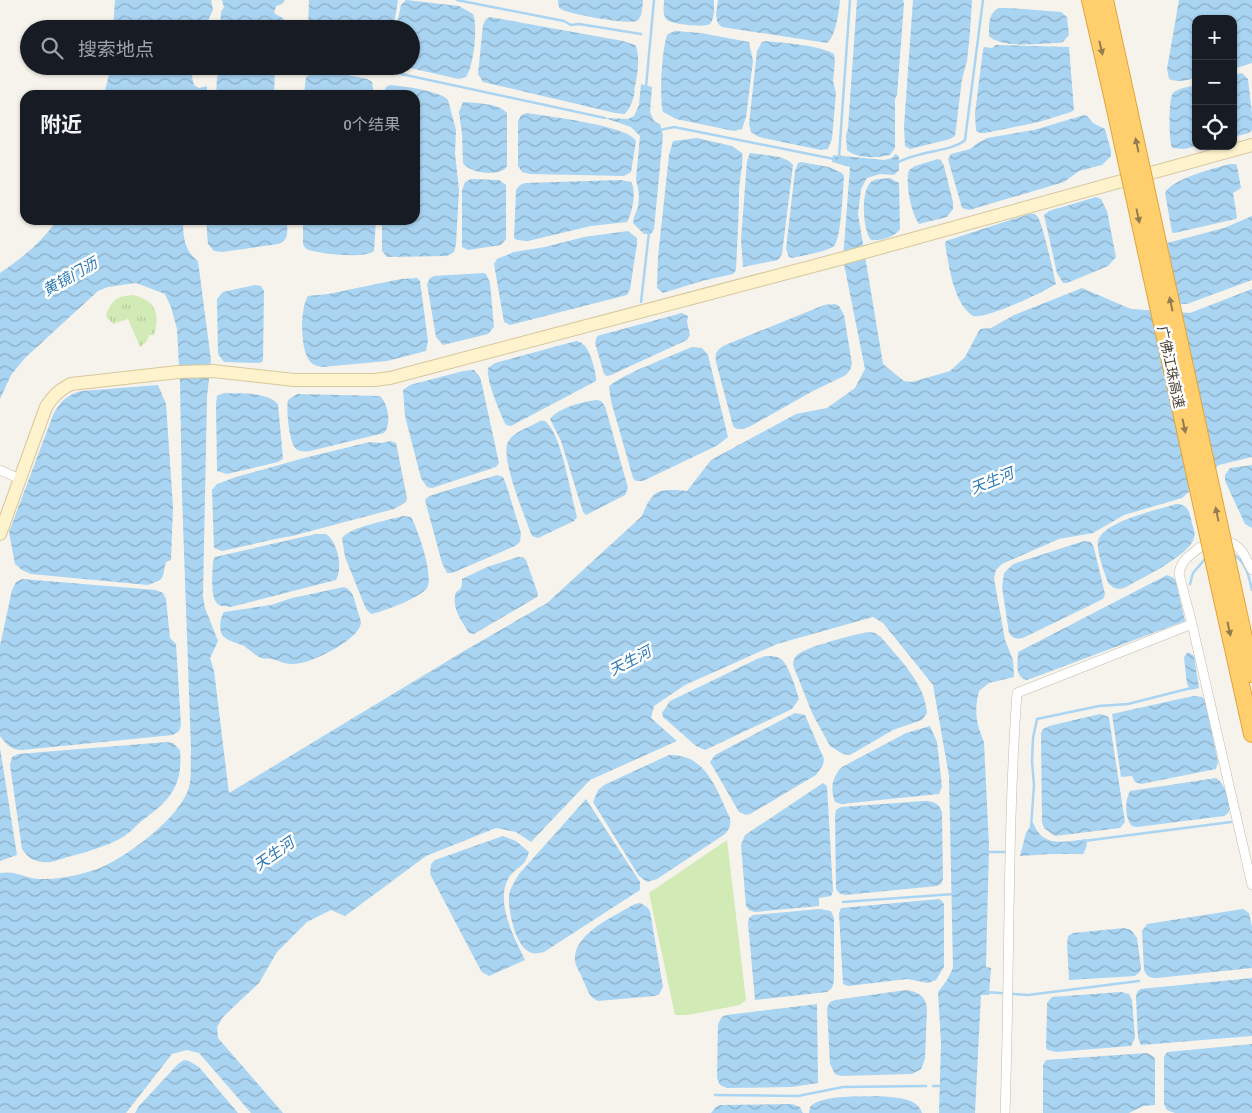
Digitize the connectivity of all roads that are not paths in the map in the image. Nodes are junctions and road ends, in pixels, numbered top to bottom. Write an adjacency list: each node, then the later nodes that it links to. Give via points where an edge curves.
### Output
1 (1090, 0): 3 (highway, 广佛江珠高速, one-way to 3)
2 (1105, 0): 3 (highway, 广佛江珠高速)
3 (1120, 98): 9 (highway, 广佛江珠高速, bridge)
4 (1252, 145): 6 (street, via 390,378 294,380 213,371 71,384 60,389 46,407)
5 (0, 470): 6 (street)
6 (20, 479): 7 (street)
7 (0, 534)
8 (1252, 570): 10 (street, via 1242,552 1227,541 1206,543 1194,552 1179,567)
9 (1225, 580): 11 (highway, 广佛江珠高速); 12 (highway, 广佛江珠高速, one-way to 12)
10 (1192, 624): 13 (street); 14 (street, via 1017,693 1009,860)
11 (1252, 674)
12 (1252, 734)
13 (1252, 885)
14 (1005, 1113)

